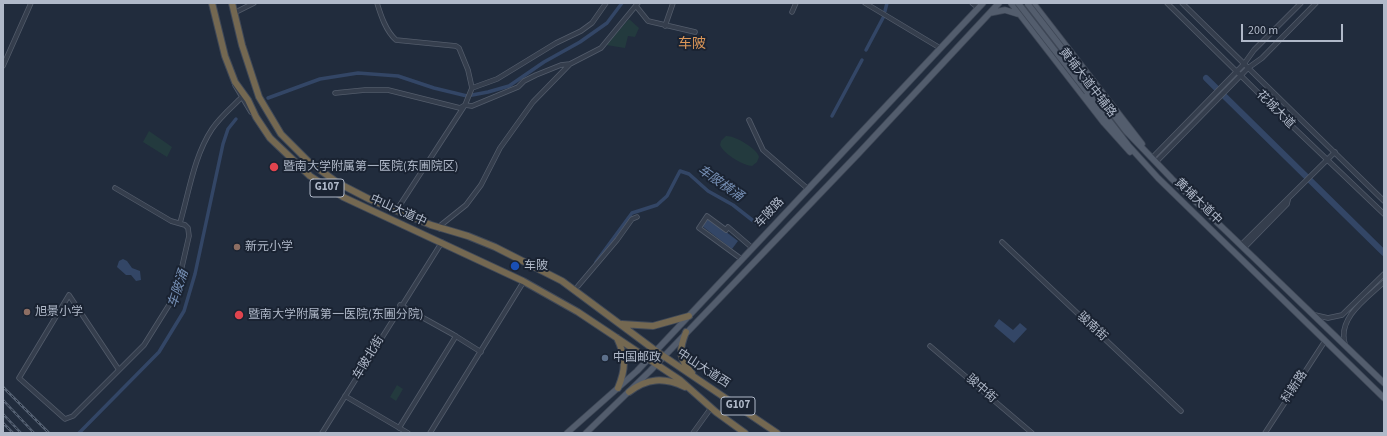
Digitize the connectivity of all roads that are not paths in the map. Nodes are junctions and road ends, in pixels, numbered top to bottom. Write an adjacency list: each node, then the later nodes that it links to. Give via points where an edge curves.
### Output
1 (31, 3): 36 (street)
2 (212, 3): 40 (highway, 中山大道中)
3 (232, 3): 25 (highway, 中山大道中 / G107)
4 (254, 3): 25 (street)
5 (377, 3): 41 (street, via 388,31 396,40 459,48)
6 (606, 3): 41 (street, via 592,23 580,31 496,79)
7 (673, 3): 29 (street)
8 (796, 3): 23 (street)
9 (865, 3): 33 (street)
10 (972, 3): 22 (street)
11 (983, 3): 22 (main road, 车陂路)
12 (999, 3): 26 (main road, 车陂路)
13 (1011, 3): 27 (main road, 黄埔大道中辅路)
14 (1018, 3): 50 (main road, 黄埔大道中, bridge)
15 (1027, 3): 48 (main road, 黄埔大道中, bridge, via 1126,131)
16 (1033, 3): 24 (main road, 黄埔大道中辅路)
17 (1167, 3): 38 (street, 花城大道)
18 (1182, 3): 35 (street, 花城大道)
19 (1301, 3): 35 (street, via 1254,50)
20 (1316, 3): 37 (street, via 1262,58)
21 (637, 5): 29 (street, via 648,21); 34 (street, via 601,48)
22 (978, 8): 26 (main road, via 984,10); 33 (main road, 车陂路)
23 (792, 12)
24 (1040, 12): 28 (main road, via 1030,13); 31 (main road, 黄埔大道中辅路)
25 (234, 13): 56 (highway, 中山大道中 / G107, via 259,97 285,139 332,179)
26 (987, 15): 27 (main road, via 1005,10); 61 (main road, 车陂路)
27 (1022, 16): 28 (main road, 黄埔大道中辅路)
28 (1027, 22): 32 (main road, 黄埔大道中辅路)
29 (665, 26): 30 (street)
30 (695, 32)
31 (1059, 35): 32 (main road, via 1049,36); 48 (main road, 黄埔大道中辅路)
32 (1045, 46): 50 (main road, 黄埔大道中辅路, via 1111,131)
33 (940, 48): 52 (main road, 车陂路)
34 (570, 64): 44 (street, via 536,75 518,87 472,106); 63 (street, via 532,102 500,148 481,185 466,205 441,225)
35 (1244, 64): 37 (street, 花城大道); 38 (street)
36 (3, 66)
37 (1248, 68): 39 (street); 47 (street, 花城大道)
38 (1238, 71): 39 (street, 花城大道); 48 (street)
39 (1241, 76): 48 (street); 49 (street, 花城大道)
40 (232, 77): 43 (street); 45 (highway, 中山大道中)
41 (472, 88): 44 (street)
42 (335, 93): 44 (street, via 388,90 460,108)
43 (242, 97): 45 (street); 62 (street, via 218,121 198,156)
44 (464, 105): 56 (street)
45 (256, 117): 67 (highway, 中山大道中 / G107, via 270,138 289,158 322,185 354,203)
46 (749, 120): 52 (street, via 763,150)
47 (1335, 152): 49 (street); 54 (street, 花城大道)
48 (1152, 159): 53 (main road, 黄埔大道中)
49 (1328, 159): 58 (street, 花城大道); 70 (street)
50 (1151, 171): 55 (main road, 黄埔大道中)
51 (115, 188): 62 (street, via 171,221)
52 (808, 189): 57 (main road, 车陂路)
53 (1188, 194): 55 (main road, via 1188,201); 60 (main road, 黄埔大道中)
54 (1384, 201)
55 (1181, 202): 64 (main road, 黄埔大道中)
56 (396, 211): 63 (highway, 中山大道中 / G107)
57 (785, 214): 61 (main road, via 785,221); 65 (main road, 车陂路)
58 (1384, 214)
59 (637, 217): 75 (street, via 632,219)
60 (1216, 221): 64 (main road, via 1210,222); 70 (main road, 黄埔大道中)
61 (792, 222): 66 (main road, 车陂路)
62 (180, 223): 95 (street, via 188,228 189,236 178,284 169,305 144,346)
63 (440, 229): 79 (highway, 中山大道中 / G107, via 472,237 531,264 572,287)
64 (1209, 229): 84 (main road, 黄埔大道中)
65 (769, 230): 66 (main road, via 776,231); 78 (main road, 车陂路)
66 (777, 238): 80 (main road, 车陂路)
67 (442, 242): 73 (highway, 中山大道中 / G107); 76 (street, 车陂北街)
68 (1002, 242): 107 (street, 骏南街)
69 (750, 246): 71 (street, via 728,227 726,230 707,216 699,228)
70 (1243, 247): 77 (main road, 黄埔大道中)
71 (740, 258)
72 (1384, 274): 77 (street, via 1340,316 1324,318)
73 (524, 281): 82 (highway, 中山大道中 / G107); 89 (street)
74 (1384, 282): 87 (street, via 1346,321 1343,331)
75 (578, 286)
76 (400, 305): 81 (street); 104 (street, 车陂北街)
77 (1312, 314): 87 (main road, 黄埔大道中)
78 (689, 316): 79 (highway, via 652,326); 88 (main road, 车陂路)
79 (620, 324): 83 (highway, 中山大道中)
80 (686, 332): 90 (main road, 车陂路); 98 (highway, via 680,347 681,356)
81 (456, 336): 89 (street); 108 (street)
82 (617, 336): 86 (highway, 中山大道中 / G107); 100 (highway, via 625,360)
83 (642, 340): 86 (highway, via 639,346); 88 (highway, 中山大道中 / G107)
84 (1325, 341): 96 (main road, 黄埔大道中); 118 (street, 科新路)
85 (930, 346): 117 (street, 骏中街)
86 (633, 347): 91 (highway, 中山大道中 / G107)
87 (1346, 347): 94 (main road, 黄埔大道中)
88 (656, 351): 90 (highway, 中山大道西 / G107); 91 (main road, 车陂路)
89 (481, 352): 111 (street)
90 (663, 356): 92 (main road, 车陂路); 93 (highway, 中山大道西 / G107)
91 (649, 358): 92 (highway, 中山大道中 / G107); 100 (main road, 车陂路)
92 (656, 363): 97 (highway, 中山大道西 / G107); 102 (main road, 车陂路)
93 (677, 365): 97 (highway, via 671,368); 98 (highway, 中山大道西 / G107)
94 (1365, 365): 96 (main road, via 1364,371); 99 (main road, 黄埔大道中)
95 (118, 370): 95 (street, via 74,416 65,419 19,378 69,295)
96 (1358, 372): 105 (main road, 黄埔大道中)
97 (670, 373): 103 (highway, 中山大道西 / G107)
98 (699, 380): 116 (highway, 中山大道西 / G107)
99 (1384, 383)
100 (618, 388): 112 (main road, 车陂路)
101 (1384, 389): 105 (main road)
102 (629, 392): 103 (highway, via 643,383 657,380 675,383); 113 (main road, 车陂路)
103 (696, 394): 106 (highway, 中山大道西 / G107)
104 (345, 396): 108 (street); 109 (street, 车陂北街)
105 (1383, 397)
106 (711, 408): 114 (street); 115 (highway, 中山大道西 / G107)
107 (1181, 411)
108 (399, 428): 110 (street)
109 (322, 433)
110 (408, 433)
111 (430, 433)
112 (567, 433)
113 (586, 433)
114 (693, 433)
115 (745, 433)
116 (777, 433)
117 (1032, 433)
118 (1265, 433)

